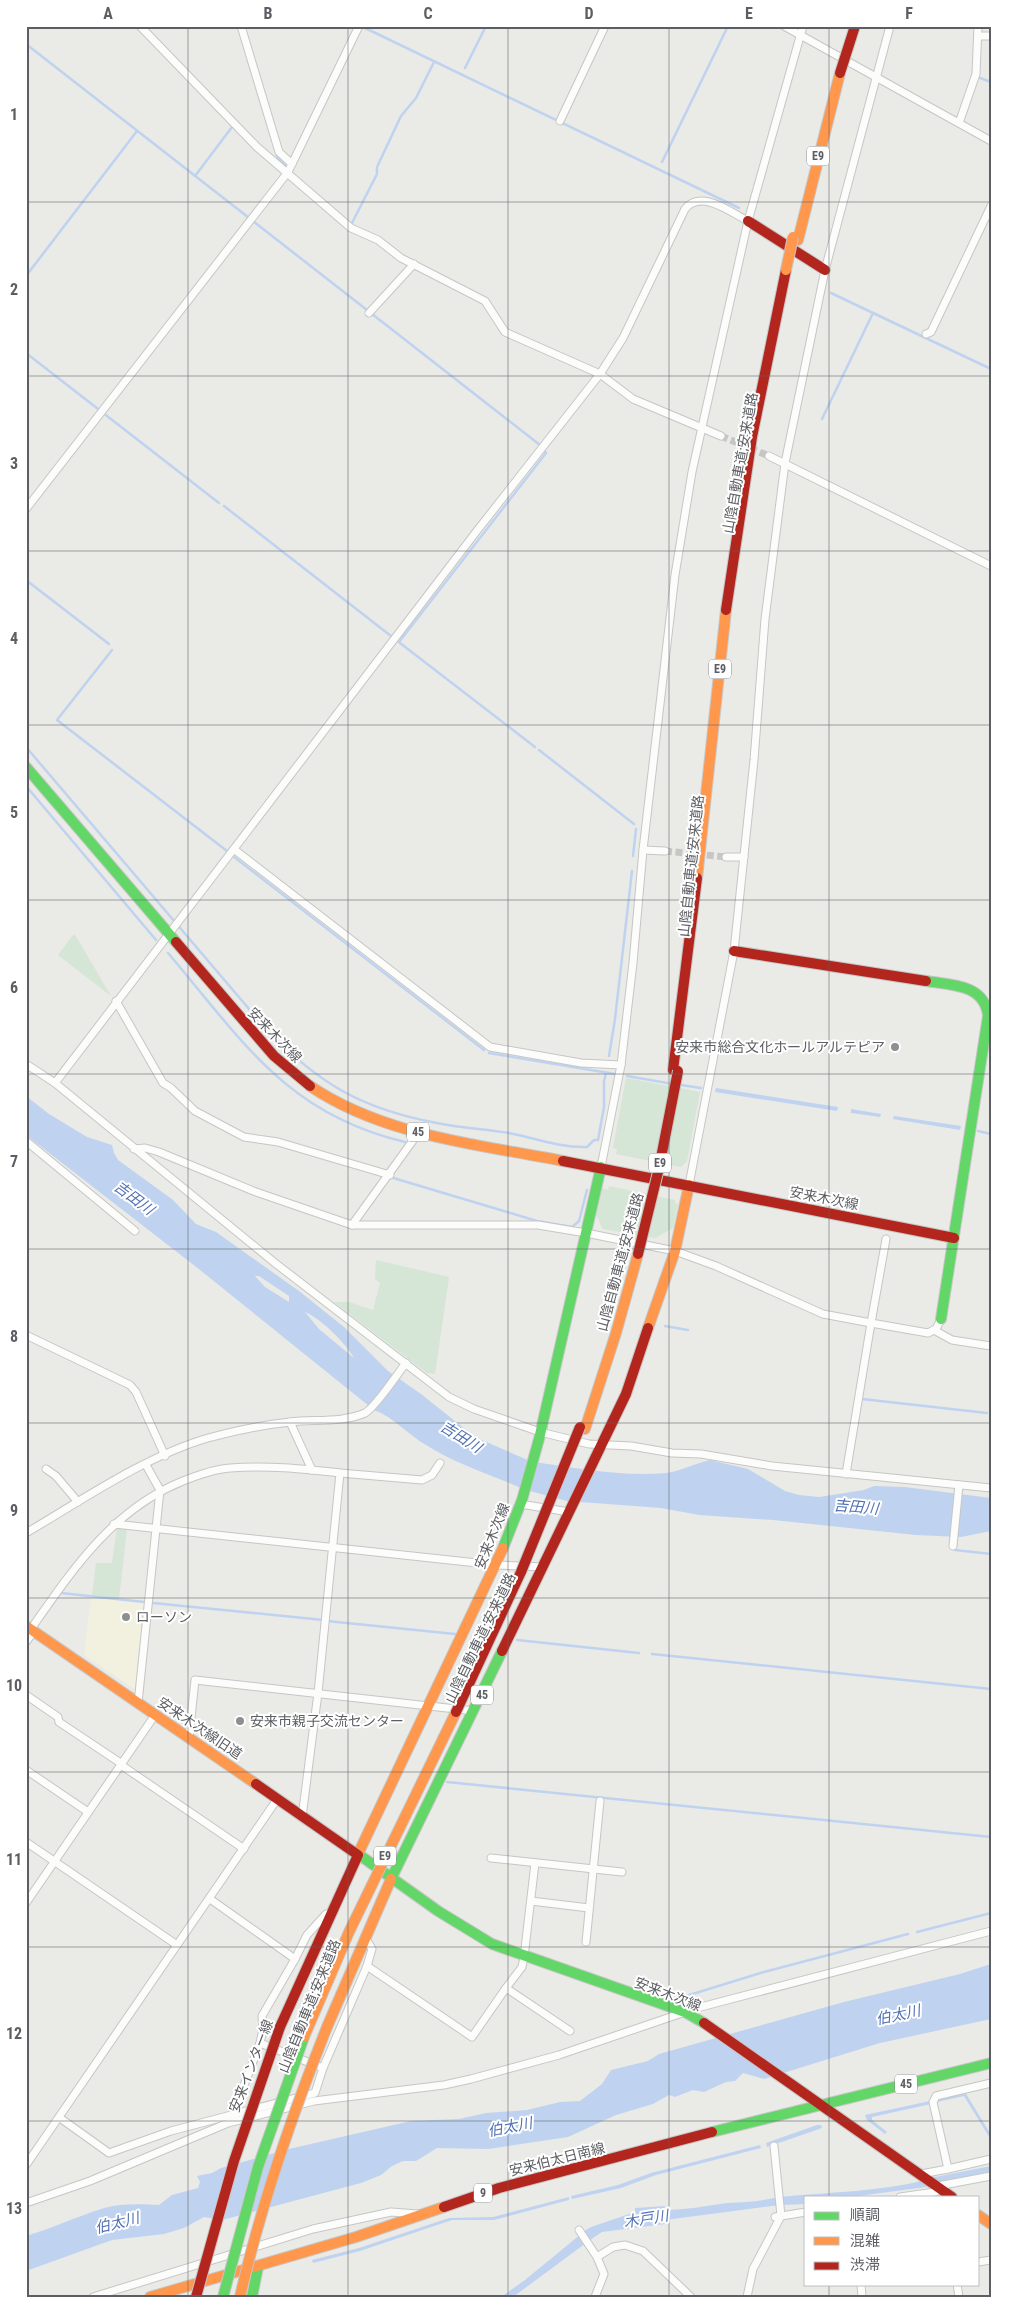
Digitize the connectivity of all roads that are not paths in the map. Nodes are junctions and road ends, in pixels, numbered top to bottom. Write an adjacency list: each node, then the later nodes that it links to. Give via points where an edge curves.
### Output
1 (140, 26): 20 (street, via 257,147)
2 (241, 26): 19 (street, via 279,152)
3 (359, 26): 19 (street)
4 (605, 26): 16 (street)
5 (784, 26): 11 (street)
6 (803, 26): 11 (street)
7 (849, 26): 14 (main road, 山陰自動車道;安来道路 / E9)
8 (854, 26): 14 (main road, 山陰自動車道;安来道路 / E9, bridge)
9 (890, 26): 15 (street)
10 (978, 26): 12 (street)
11 (800, 36): 15 (street); 22 (street)
12 (978, 36): 13 (street); 17 (street, via 976,74)
13 (991, 36)
14 (838, 72): 65 (main road, 山陰自動車道;安来道路 / E9, bridge, via 788,271 742,533 693,969 659,1168 616,1333)
15 (876, 78): 17 (street); 24 (street)
16 (560, 120)
17 (959, 123): 18 (street)
18 (991, 141)
19 (292, 164): 20 (street)
20 (288, 172): 23 (street, via 351,228 378,240); 32 (street)
21 (991, 206): 26 (street, via 931,332)
22 (748, 220): 24 (main road); 27 (street, via 708,202 697,201 688,205 623,338); 28 (street)
23 (414, 264): 25 (street); 27 (street, via 485,301 505,332)
24 (825, 270): 31 (street)
25 (369, 313)
26 (926, 334)
27 (600, 374): 28 (street, via 633,399); 35 (street)
28 (701, 427): 29 (street); 36 (street, via 676,575)
29 (721, 436)
30 (769, 456): 31 (street)
31 (785, 463): 33 (street); 39 (street, via 764,619)
32 (26, 509)
33 (991, 566)
34 (26, 767): 40 (main road, 安来木次線 / 45)
35 (235, 850): 40 (street); 44 (street, via 490,1047 581,1063)
36 (642, 850): 37 (street); 44 (street)
37 (665, 851)
38 (726, 857): 39 (street)
39 (744, 857): 41 (street)
40 (168, 934): 42 (street); 46 (main road, 安来木次線 / 45, via 268,1049 304,1082 372,1120)
41 (734, 951): 51 (street); 55 (main road, via 964,987 984,999 988,1022)
42 (116, 1001): 45 (street); 50 (street, via 164,1083 194,1111 244,1137 278,1142)
43 (26, 1064): 45 (street)
44 (621, 1065): 49 (street)
45 (55, 1083): 48 (street)
46 (420, 1132): 49 (main road, 安来木次線 / 45); 50 (street)
47 (26, 1142): 53 (street)
48 (134, 1149): 52 (street, via 159,1152 256,1192); 63 (street)
49 (601, 1167): 51 (main road, 安来木次線 / 45); 54 (main road, 安来木次線)
50 (390, 1175): 52 (street)
51 (688, 1185): 55 (main road, 安来木次線 / 45); 57 (main road, 45)
52 (352, 1224): 54 (street, via 538,1225)
53 (136, 1231)
54 (586, 1233): 57 (street); 66 (main road, 安来木次線)
55 (954, 1238): 58 (main road)
56 (886, 1239): 59 (street)
57 (675, 1251): 59 (street, via 823,1314); 67 (main road, 45, via 642,1354)
58 (941, 1319): 60 (street)
59 (871, 1323): 60 (street, via 925,1333); 74 (street)
60 (934, 1330): 62 (street, via 952,1340)
61 (26, 1335): 68 (street, via 134,1388)
62 (991, 1346)
63 (405, 1364): 64 (street, via 367,1412 336,1419); 66 (street, via 460,1404)
64 (290, 1422): 68 (street, via 206,1439); 72 (street)
65 (582, 1428): 159 (main road, 山陰自動車道;安来道路 / E9, bridge, via 499,1621 401,1822 316,2008 270,2130 243,2216); 160 (main road, 山陰自動車道;安来道路 / E9, bridge, via 518,1592 320,2010 260,2175)
66 (539, 1436): 67 (street); 79 (main road, 安来木次線)
67 (601, 1447): 74 (street, via 701,1454); 80 (main road, 45)
68 (165, 1456): 70 (street)
69 (440, 1463): 73 (street, via 432,1475 422,1480)
70 (146, 1465): 77 (street); 78 (street)
71 (46, 1469): 78 (street)
72 (312, 1470): 73 (street); 77 (street, via 267,1466 228,1468 199,1474)
73 (340, 1473): 85 (street)
74 (846, 1474): 75 (street)
75 (959, 1486): 76 (street); 84 (street)
76 (991, 1488)
77 (160, 1490): 81 (street); 82 (street)
78 (78, 1502): 83 (street)
79 (521, 1502): 80 (street); 86 (main road, 安来木次線)
80 (570, 1511): 87 (main road, 45)
81 (114, 1524): 82 (street); 88 (street, via 76,1566)
82 (157, 1530): 85 (street); 92 (street)
83 (26, 1533)
84 (953, 1544)
85 (332, 1548): 86 (street); 90 (street)
86 (496, 1565): 87 (street); 93 (main road, 安来木次線)
87 (543, 1567): 94 (main road, 45)
88 (30, 1628): 89 (street); 92 (main road, 安来木次線旧道)
89 (26, 1642)
90 (318, 1693): 93 (street, via 413,1702); 96 (street, via 195,1680); 102 (street)
91 (26, 1695): 97 (street)
92 (138, 1703): 95 (main road, 安来木次線旧道)
93 (429, 1707): 94 (street); 105 (main road, 安来木次線)
94 (474, 1711): 111 (main road, 45)
95 (155, 1715): 96 (main road, 安来木次線旧道); 97 (street)
96 (189, 1737): 99 (main road, 安来木次線旧道)
97 (121, 1764): 101 (street); 104 (street)
98 (26, 1770): 101 (street)
99 (278, 1798): 102 (main road, 安来木次線旧道); 104 (street)
100 (600, 1801): 109 (street)
101 (88, 1812): 107 (street)
102 (302, 1817): 105 (main road, 安来木次線旧道)
103 (26, 1842): 107 (street)
104 (244, 1849): 112 (street)
105 (358, 1855): 111 (main road, 安来木次線); 116 (main road, 安来インター線)
106 (491, 1858): 108 (street)
107 (54, 1861): 114 (street); 120 (street)
108 (535, 1863): 109 (street); 113 (street)
109 (593, 1869): 110 (street); 115 (street)
110 (622, 1872)
111 (392, 1879): 118 (main road); 121 (main road, 安来木次線, via 472,1933)
112 (210, 1899): 120 (street); 122 (street)
113 (531, 1902): 115 (street); 121 (street)
114 (26, 1904)
115 (589, 1908): 119 (street)
116 (332, 1914): 122 (street, via 326,1914 307,1935); 158 (main road, 安来インター線, bridge, via 280,2027 245,2122)
117 (991, 1931): 125 (street)
118 (365, 1937): 123 (street, via 372,1949); 161 (main road, bridge, via 291,2118)
119 (586, 1942)
120 (177, 1945): 135 (street)
121 (524, 1957): 124 (street, via 522,1967); 125 (main road, 安来木次線)
122 (295, 1959): 127 (street, via 262,2016)
123 (367, 1966): 124 (street, via 472,2037); 129 (street)
124 (506, 1988): 126 (street)
125 (685, 2012): 132 (street, via 568,2052 471,2079); 133 (main road, 安来木次線)
126 (570, 2031)
127 (260, 2043): 129 (street); 134 (street)
128 (991, 2063): 133 (main road, 45)
129 (323, 2068): 131 (street)
130 (991, 2083): 140 (street, via 936,2096 934,2102)
131 (315, 2093): 132 (street); 134 (street)
132 (314, 2101): 136 (street)
133 (820, 2105): 141 (main road); 148 (main road, 安来伯太日南線 / 9, via 500,2188)
134 (235, 2114): 136 (street)
135 (60, 2118): 136 (street, via 109,2153 171,2131); 139 (street)
136 (227, 2120): 146 (street, via 90,2181)
137 (774, 2146): 149 (street)
138 (991, 2160): 140 (street)
139 (27, 2164)
140 (948, 2168): 141 (street)
141 (923, 2175): 143 (main road)
142 (991, 2176): 143 (street)
143 (938, 2187): 144 (street, via 935,2192); 145 (main road)
144 (907, 2196)
145 (951, 2196)
146 (26, 2203)
147 (804, 2212): 149 (street)
148 (420, 2214): 154 (main road, 安来伯太日南線 / 9); 156 (street, via 391,2212 313,2229)
149 (779, 2216): 165 (street, via 753,2269)
150 (980, 2216): 151 (main road)
151 (991, 2224)
152 (579, 2230): 153 (street)
153 (597, 2258): 163 (street, via 604,2274); 164 (street, via 613,2247 625,2246 643,2251)
154 (258, 2267): 155 (main road, 安来伯太日南線 / 9); 162 (main road)
155 (177, 2293): 157 (main road, 安来伯太日南線 / 9)
156 (93, 2297)
157 (150, 2297)
158 (196, 2297)
159 (223, 2297)
160 (228, 2297)
161 (240, 2297)
162 (252, 2297)
163 (595, 2297)
164 (691, 2297)
165 (747, 2297)

